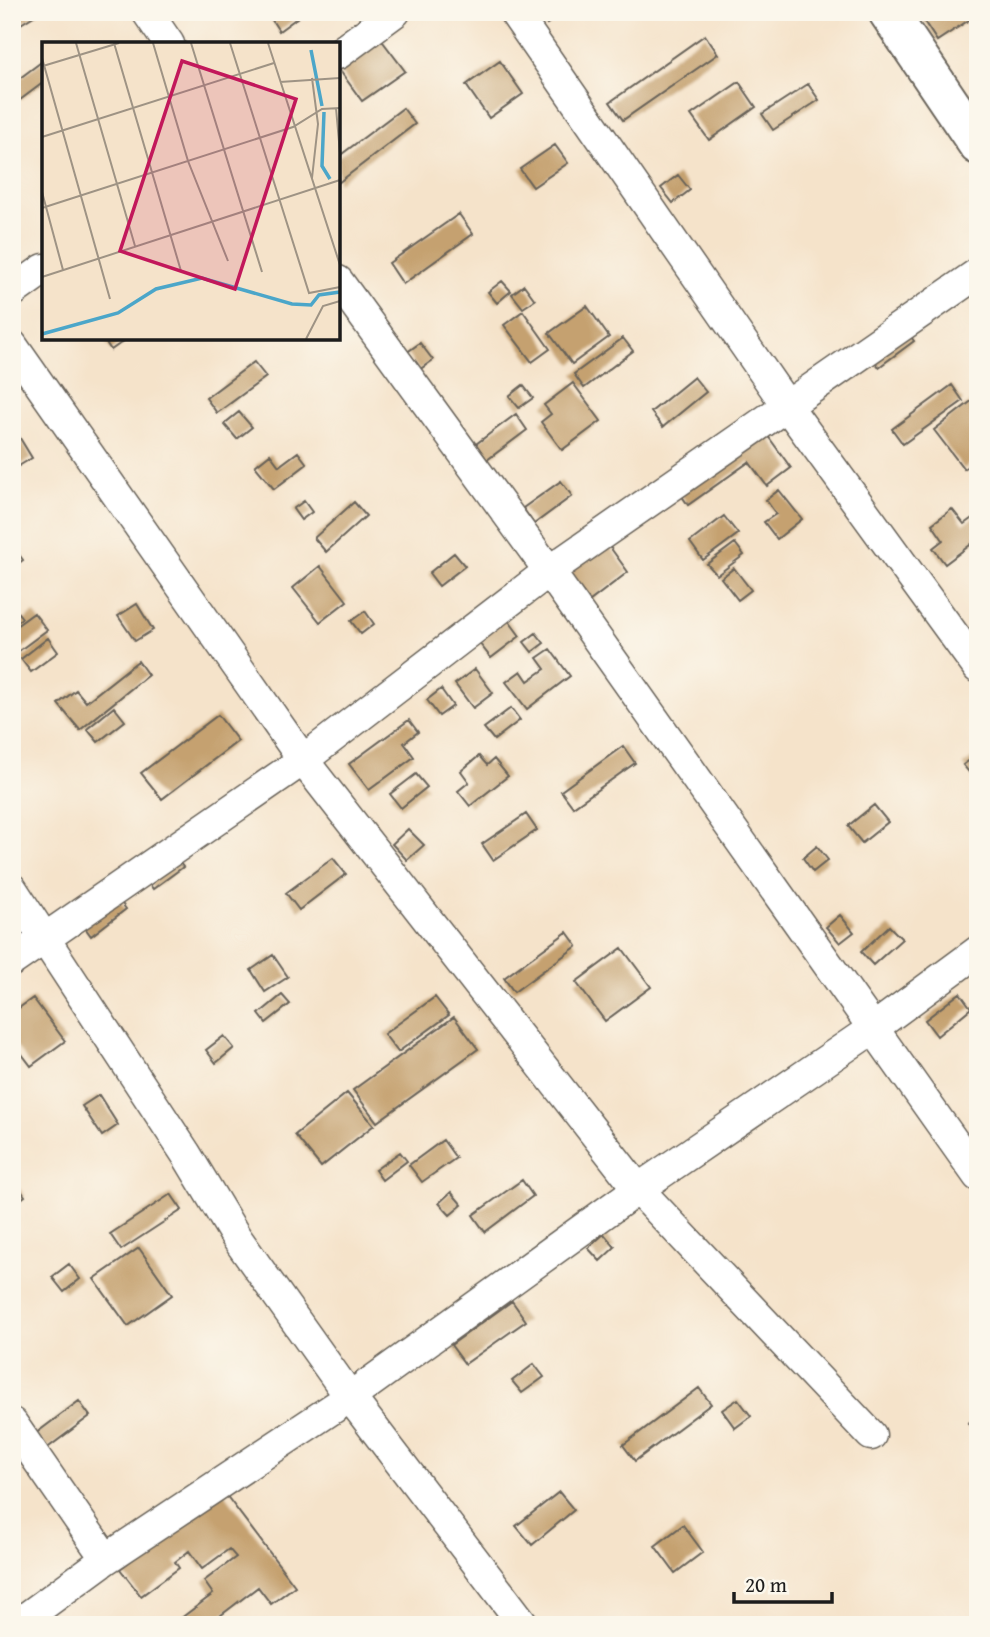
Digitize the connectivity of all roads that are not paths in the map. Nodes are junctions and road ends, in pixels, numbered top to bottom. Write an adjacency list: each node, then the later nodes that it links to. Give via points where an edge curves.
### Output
1 (147, 12): 5 (street)
2 (394, 12): 6 (street)
3 (514, 12): 13 (street)
4 (887, 12): 7 (street)
5 (168, 42)
6 (340, 52)
7 (978, 145)
8 (42, 270): 11 (street)
9 (978, 273): 13 (street)
10 (340, 284): 14 (street)
11 (12, 292)
12 (12, 345): 16 (street)
13 (787, 406): 14 (street); 15 (street)
14 (549, 571): 16 (street); 21 (street)
15 (978, 668)
16 (303, 760): 18 (street); 23 (street)
17 (12, 889): 18 (street)
18 (45, 939): 20 (street); 24 (street, via 236,1237)
19 (978, 951): 21 (street)
20 (12, 961)
21 (875, 1027): 22 (street); 23 (street)
22 (978, 1176)
23 (638, 1189): 24 (street); 26 (street)
24 (350, 1397): 27 (street); 29 (street)
25 (12, 1423): 27 (street)
26 (871, 1435)
27 (106, 1559): 28 (street)
28 (16, 1625)
29 (524, 1625)

